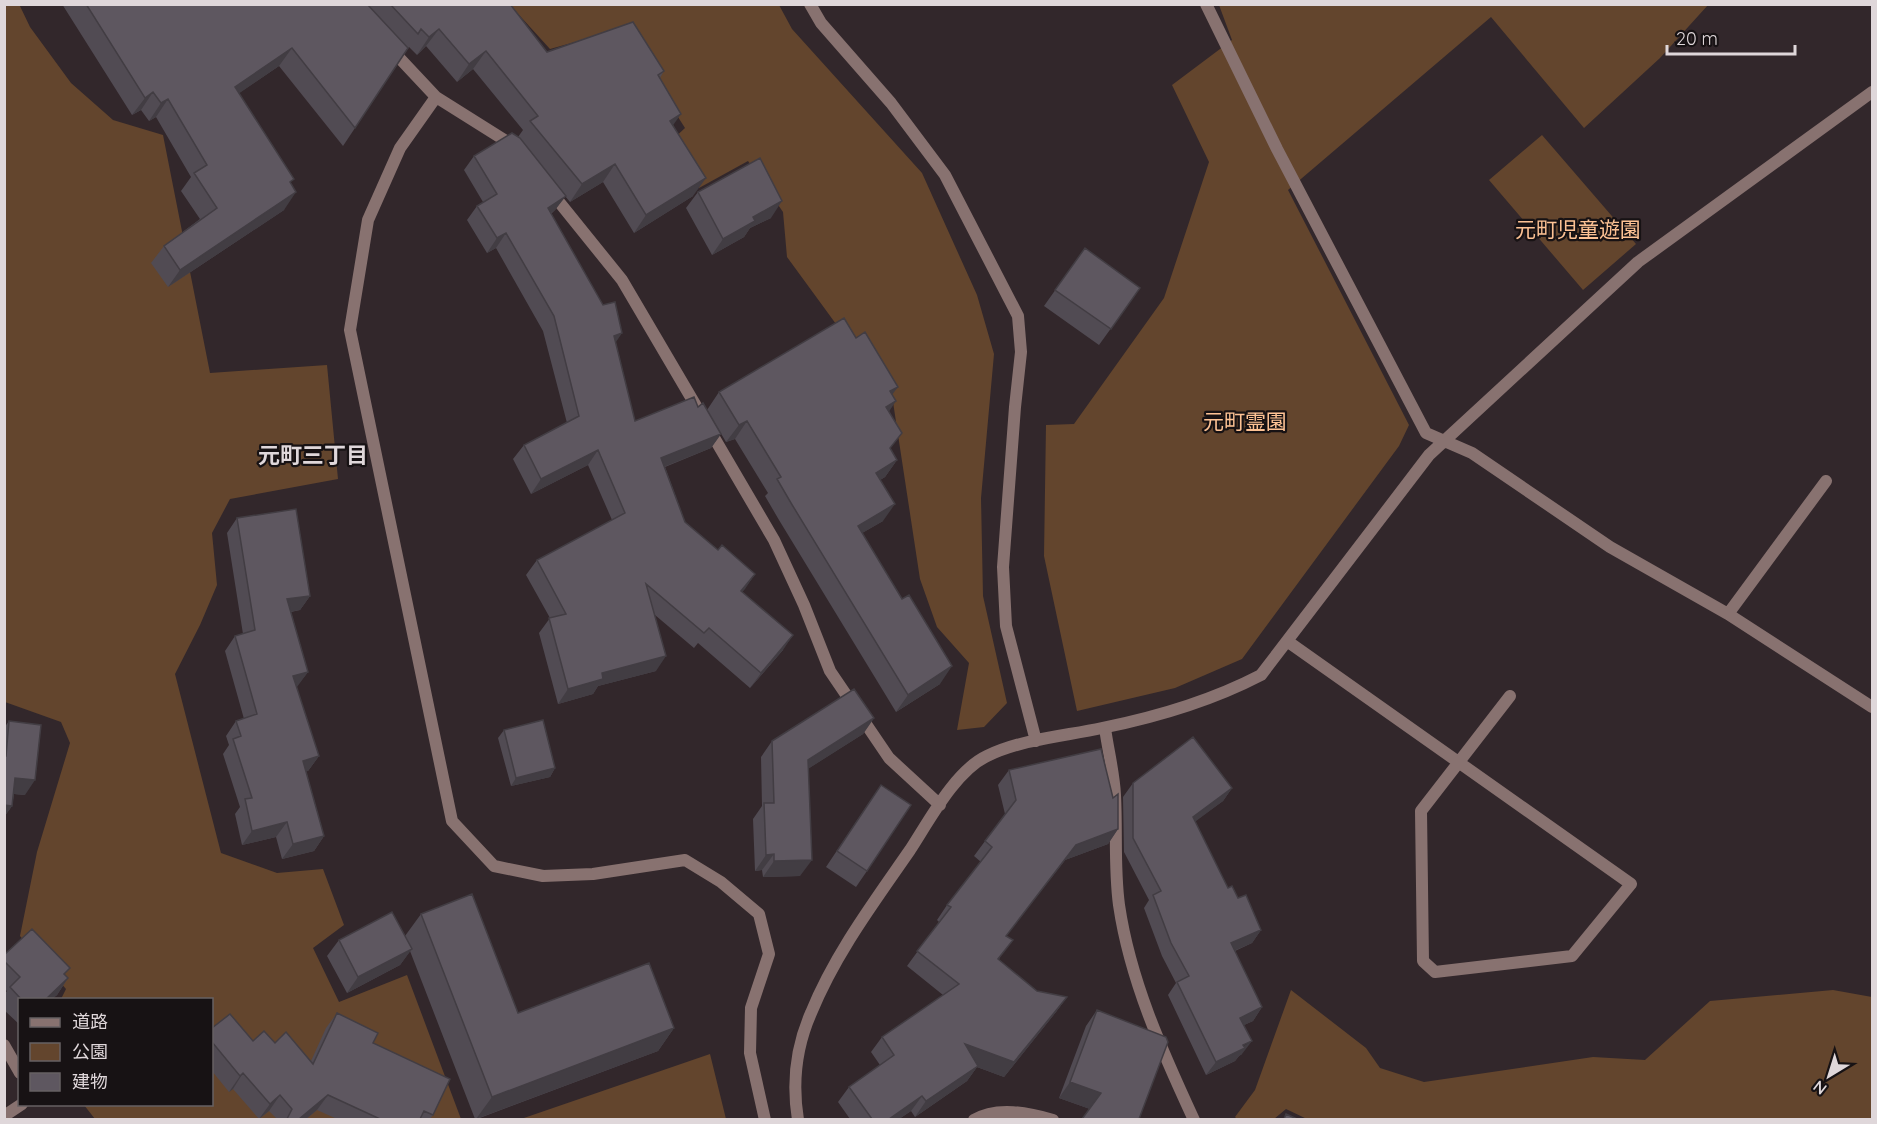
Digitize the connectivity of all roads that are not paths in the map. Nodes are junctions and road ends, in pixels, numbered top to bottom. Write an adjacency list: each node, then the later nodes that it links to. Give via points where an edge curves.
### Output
1 (810, 4): 15 (street, via 821,23 891,103 945,175 1018,316 1021,352 1003,567 1006,626)
2 (1206, 4): 8 (street, via 1426,433)
3 (380, 38): 5 (street)
4 (1872, 92): 8 (street, via 1638,262)
5 (435, 97): 6 (street, via 515,147); 22 (street, via 400,148 368,220 350,330 452,821 494,866 563,876 685,860 759,914 769,954 751,1008 750,1053)
6 (522, 156)
7 (543, 183): 17 (street, via 622,280 774,540 830,671 889,758)
8 (1445, 442): 10 (street, via 1472,453 1610,547); 11 (street, via 1429,455)
9 (1826, 481): 10 (street)
10 (1728, 614): 13 (street)
11 (1287, 641): 14 (street, via 1261,675 1224,694); 16 (street)
12 (1510, 696): 16 (street)
13 (1872, 707)
14 (1105, 728): 15 (street); 26 (street, via 1115,794 1119,904 1132,967 1165,1057)
15 (1036, 741): 17 (street, via 986,756 957,781)
16 (1458, 764): 16 (street, via 1631,884 1572,956 1435,972 1423,961 1421,811)
17 (940, 805): 23 (street, via 846,944 810,1013 796,1059 794,1097)
18 (4, 1045): 19 (street)
19 (18, 1069)
20 (19, 1106): 21 (street)
21 (4, 1116)
22 (765, 1119)
23 (798, 1119)
24 (974, 1119): 25 (street, via 1026,1112)
25 (1053, 1119)
26 (1194, 1119)

